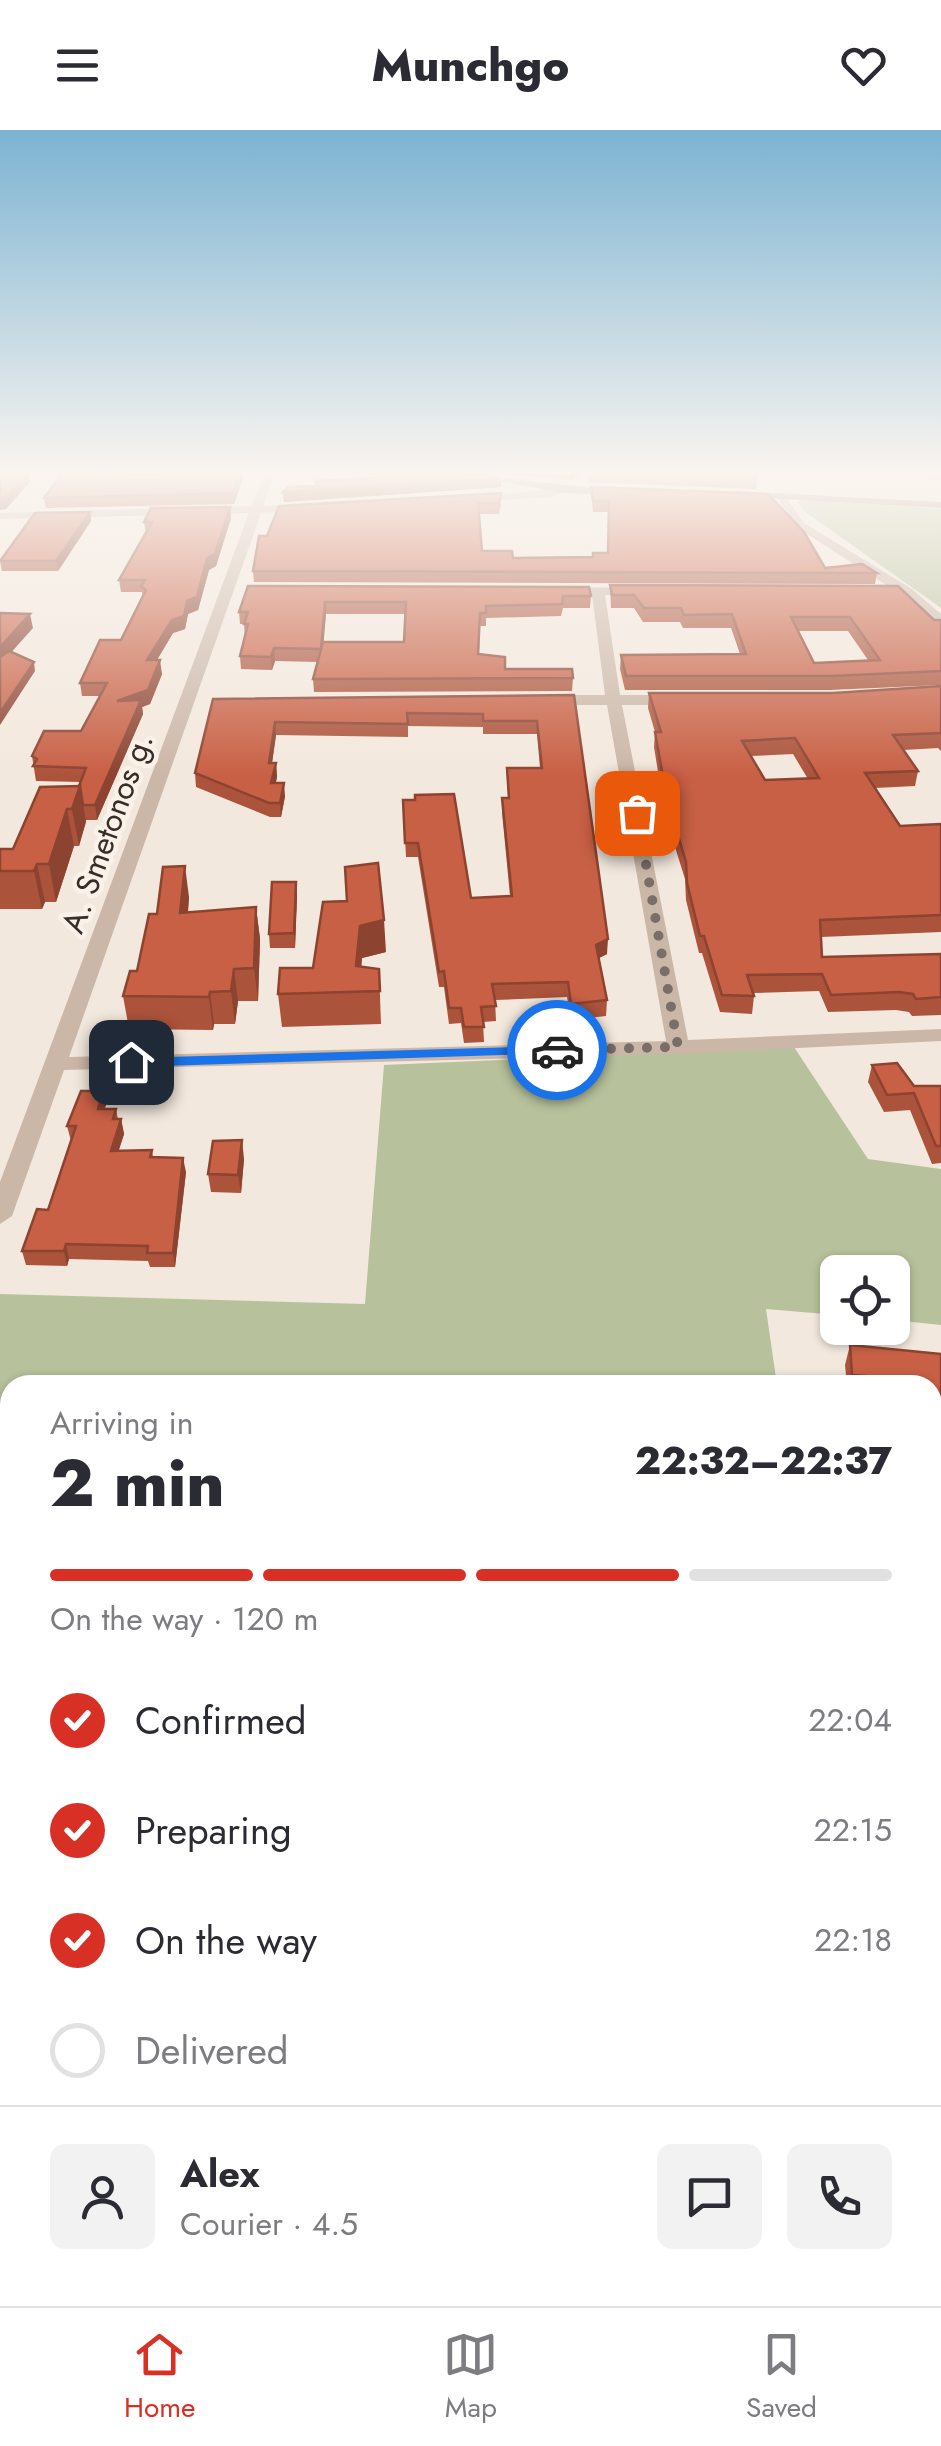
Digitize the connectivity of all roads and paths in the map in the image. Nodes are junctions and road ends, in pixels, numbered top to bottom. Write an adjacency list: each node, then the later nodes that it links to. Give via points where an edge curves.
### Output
1 (239, 574): 14 (street, A. Smetonos g.)
2 (878, 574): 7 (street)
3 (539, 591): 4 (street)
4 (598, 591): 5 (street); 11 (street)
5 (655, 591)
6 (868, 592): 7 (street)
7 (908, 592): 8 (street)
8 (941, 621)
9 (518, 700): 11 (street)
10 (694, 700): 11 (street)
11 (616, 701): 13 (street)
12 (941, 1035): 13 (street)
13 (678, 1047): 14 (street)
14 (54, 1064): 15 (street, A. Smetonos g.)
15 (8, 1164): 16 (street, A. Smetonos g.)
16 (0, 1216)

